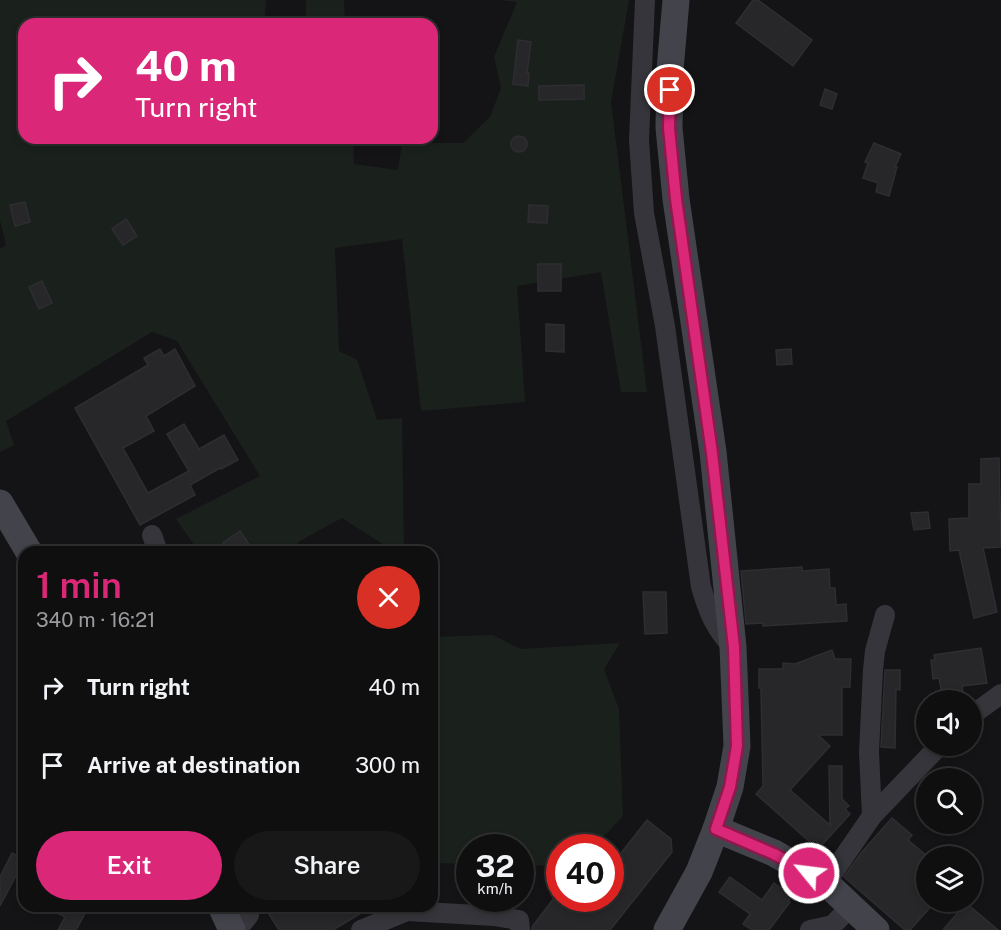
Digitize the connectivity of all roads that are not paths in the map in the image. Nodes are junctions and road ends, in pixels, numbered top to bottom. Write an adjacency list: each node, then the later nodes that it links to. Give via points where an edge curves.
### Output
1 (645, 0): 6 (street, via 639,140 644,213 665,326 701,587 713,621)
2 (676, 0): 6 (main road, via 669,128)
3 (0, 503): 4 (main road)
4 (25, 546)
5 (885, 615): 10 (street, via 874,651 869,752)
6 (734, 647): 11 (main road, via 737,746 730,787)
7 (1001, 694): 8 (street)
8 (982, 708)
9 (929, 756): 10 (street)
10 (872, 816): 12 (street)
11 (716, 829): 12 (main road, via 774,854); 21 (main road, via 699,872)
12 (826, 883): 17 (main road)
13 (224, 912): 18 (main road)
14 (248, 912): 18 (street)
15 (398, 912): 19 (street)
16 (438, 912): 20 (street, via 519,920)
17 (839, 920): 22 (street); 23 (main road)
18 (235, 930)
19 (362, 930)
20 (520, 930)
21 (667, 930)
22 (810, 930)
23 (876, 930)

